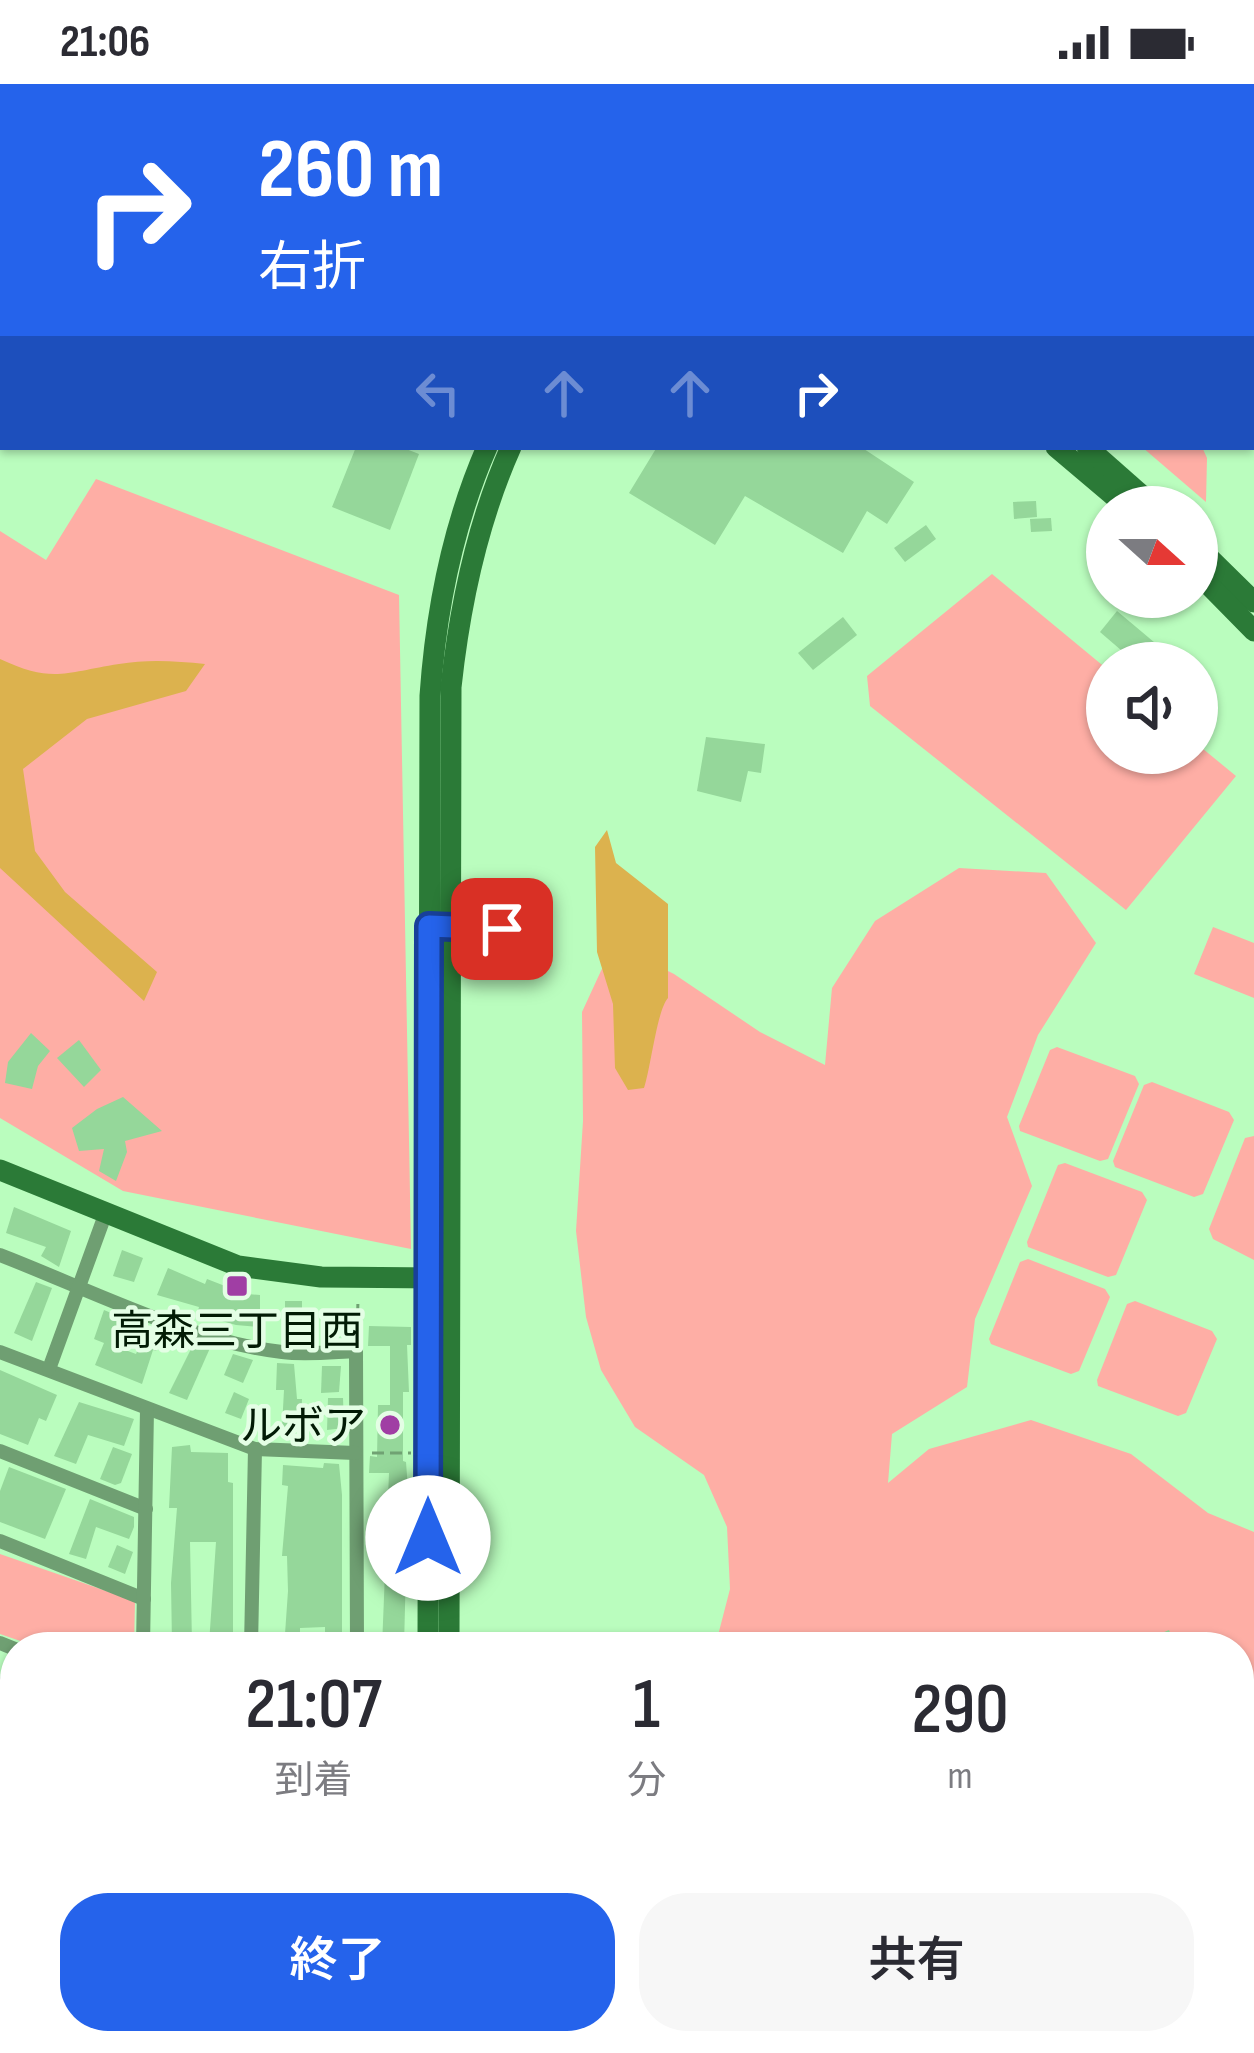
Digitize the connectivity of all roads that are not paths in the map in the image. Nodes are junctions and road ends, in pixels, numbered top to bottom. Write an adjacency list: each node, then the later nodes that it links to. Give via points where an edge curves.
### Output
1 (486, 450): 11 (main road, via 461,512 434,646)
2 (510, 450): 11 (main road, via 478,539 457,635)
3 (1060, 450): 5 (main road)
4 (1091, 450): 6 (main road)
5 (1102, 486)
6 (1132, 486)
7 (1218, 567): 9 (main road)
8 (1218, 594): 10 (main road)
9 (1254, 602)
10 (1254, 631)
11 (440, 926): 12 (street); 13 (main road); 19 (main road)
12 (502, 929)
13 (452, 950): 14 (street); 18 (main road)
14 (501, 954)
15 (0, 1169): 16 (main road)
16 (105, 1215): 19 (main road, via 238,1266); 20 (street)
17 (0, 1255): 20 (street)
18 (451, 1277): 19 (main road); 34 (main road)
19 (427, 1278): 33 (main road)
20 (77, 1285): 22 (street); 26 (street, via 243,1345 356,1352)
21 (0, 1352): 22 (street)
22 (49, 1369): 23 (street)
23 (147, 1409): 24 (street); 27 (street)
24 (255, 1449): 26 (street); 31 (street)
25 (0, 1451): 27 (street)
26 (355, 1453): 32 (street)
27 (146, 1510): 29 (street)
28 (0, 1541): 29 (street)
29 (144, 1599): 30 (street)
30 (143, 1632)
31 (251, 1632)
32 (357, 1632)
33 (428, 1632)
34 (449, 1632)

